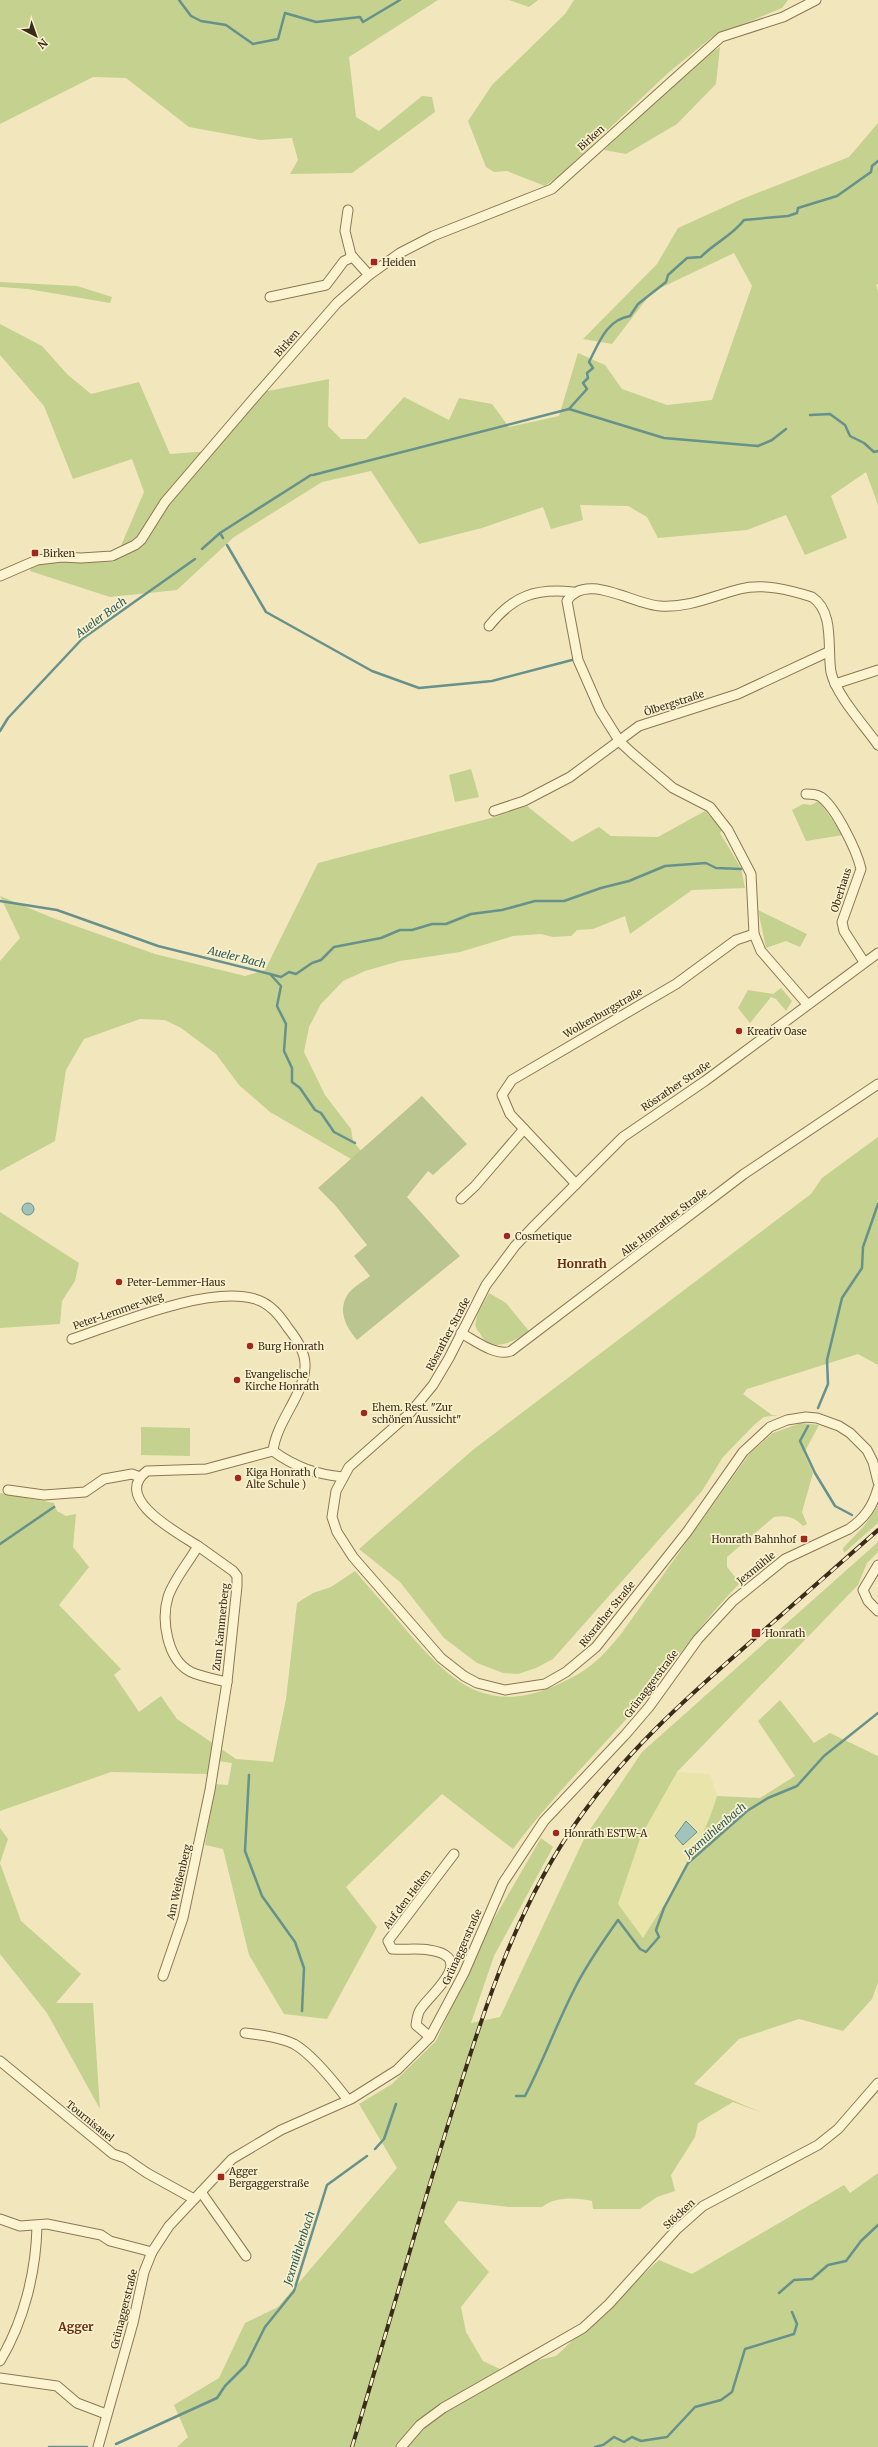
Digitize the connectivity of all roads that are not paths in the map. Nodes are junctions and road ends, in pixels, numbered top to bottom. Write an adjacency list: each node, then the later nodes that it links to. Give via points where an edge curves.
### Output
1 (816, 0): 4 (street, Birken, via 783,16 721,37 552,188 433,236 400,253)
2 (348, 210): 3 (street, via 346,231)
3 (353, 258): 4 (street); 5 (street, via 344,261 326,285)
4 (369, 275): 6 (street, Birken, via 337,302 165,502 141,540 135,545 112,556 62,556 36,560)
5 (270, 297)
6 (0, 576)
7 (574, 592): 8 (street, via 535,592 510,603); 9 (street, via 587,589 604,590 652,606 680,607 742,588 761,586 797,592 819,602 826,620); 12 (street, via 567,601 578,660 594,699)
8 (489, 626)
9 (828, 652): 11 (street); 12 (street, Ölbergstraße, via 738,694 639,726)
10 (878, 670): 11 (street)
11 (836, 684): 13 (street)
12 (620, 742): 15 (street, Ölbergstraße, via 570,777 524,801); 16 (street, via 673,788 710,807 728,830 751,874)
13 (878, 745)
14 (806, 794): 18 (street, Oberhaus, via 822,798 842,827 859,859 859,876 842,922 844,931)
15 (494, 811)
16 (754, 934): 19 (street, via 761,951); 21 (street, Wolkenburgstraße, via 736,940 676,984 512,1080 502,1095 510,1114)
17 (878, 953): 18 (street, Rösrather Straße)
18 (864, 962): 19 (street, Rösrather Straße)
19 (807, 1004): 22 (street, Rösrather Straße, via 705,1082 623,1136)
20 (878, 1084): 24 (street, Alte Honrather Straße, via 757,1165 511,1351 498,1352)
21 (524, 1129): 22 (street, Wolkenburgstraße); 23 (street)
22 (576, 1184): 24 (street, Rösrather Straße, via 499,1265)
23 (461, 1199)
24 (460, 1333): 28 (street, Rösrather Straße, via 437,1378 414,1408 358,1457)
25 (72, 1339): 26 (street, Peter-Lemmer-Weg, via 170,1305 222,1297 250,1298 263,1302 278,1314 290,1330 305,1364 301,1383 275,1437)
26 (273, 1451): 27 (street, via 206,1469 147,1471); 28 (street, via 290,1464 313,1473)
27 (140, 1477): 31 (street, via 132,1474 104,1479 86,1492 44,1495); 32 (street, Zum Kammerberg, via 136,1485 137,1496 144,1506)
28 (343, 1477): 29 (street, Rösrather Straße, via 336,1491 332,1517 337,1532 353,1556 441,1658 477,1683 505,1690 545,1684 566,1672 596,1647 687,1532 740,1456 770,1427 792,1419 817,1418 839,1426 857,1438 871,1457)
29 (878, 1482)
30 (878, 1488): 35 (street, Jexmühle, via 870,1509 858,1523 785,1559 733,1602)
31 (8, 1490)
32 (198, 1546): 36 (street, Zum Kammerberg, via 225,1564 237,1576); 36 (street, Zum Kammerberg, via 168,1597 166,1634 180,1664 190,1671)
33 (878, 1565): 34 (street, via 863,1590 868,1601)
34 (878, 1611)
35 (691, 1649): 41 (street, Grünaggerstraße, via 649,1707 568,1793 523,1850 503,1884 464,1973)
36 (227, 1682): 37 (street, Zum Kammerberg)
37 (210, 1790): 39 (street, Am Weißenberg, via 183,1918)
38 (454, 1854): 41 (street, Auf den Helten, via 388,1941 392,1949 428,1950 442,1953 450,1961 448,1974 441,1988 425,2003 417,2017 416,2026)
39 (163, 1976)
40 (245, 2033): 44 (street, via 274,2037 295,2045 330,2077)
41 (430, 2037): 44 (street, Grünaggerstraße, via 397,2070)
42 (0, 2061): 45 (street, Tournisauel, via 113,2154 125,2158 146,2173)
43 (878, 2083): 54 (street, Stöcken, via 838,2129 818,2145 703,2206 676,2230 609,2304 583,2328 443,2408 420,2424)
44 (348, 2100): 45 (street, Grünaggerstraße, via 248,2148 232,2159)
45 (197, 2195): 48 (street, Grünaggerstraße, via 169,2226); 49 (street)
46 (0, 2219): 47 (street, via 20,2226)
47 (38, 2226): 48 (street, via 47,2224 100,2235 110,2241); 50 (street, via 32,2278)
48 (152, 2252): 52 (street, Grünaggerstraße, via 144,2272 133,2323)
49 (246, 2256)
50 (0, 2361)
51 (0, 2378): 52 (street, via 57,2386 78,2402)
52 (106, 2414): 53 (street, Grünaggerstraße)
53 (98, 2447)
54 (401, 2447)

